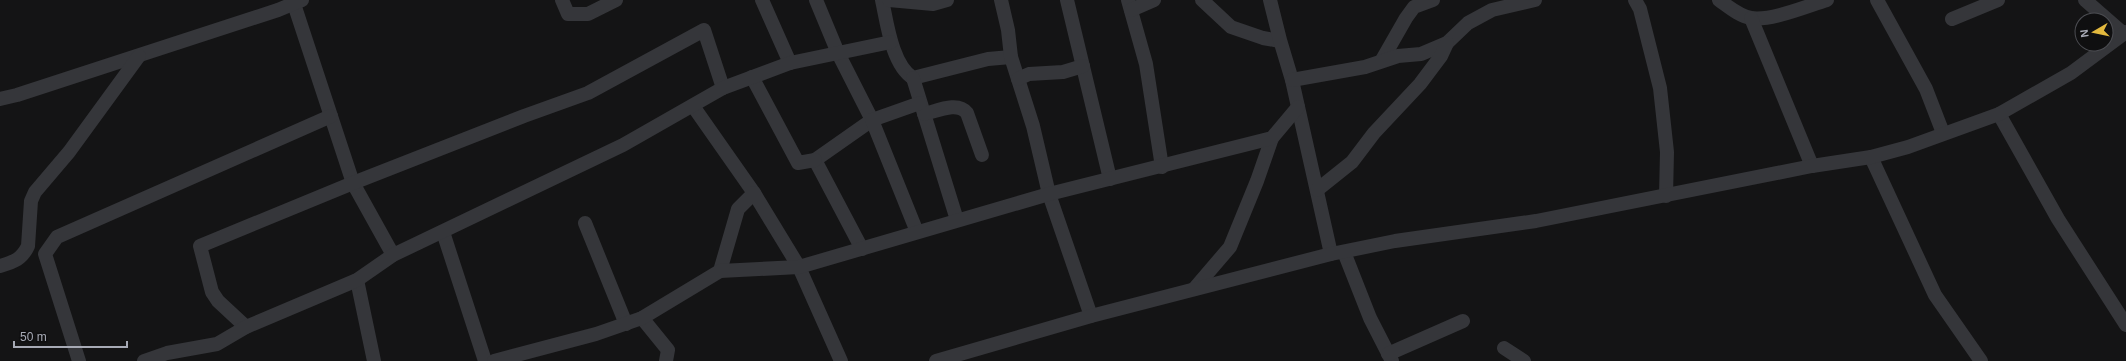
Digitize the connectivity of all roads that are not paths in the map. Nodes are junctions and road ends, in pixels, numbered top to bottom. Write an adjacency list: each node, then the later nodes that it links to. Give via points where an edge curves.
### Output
1 (562, 0): 2 (street, via 568,14 588,14)
2 (616, 0)
3 (762, 0): 33 (street)
4 (816, 0): 29 (street)
5 (882, 0): 27 (street)
6 (889, 0): 7 (street, via 932,4)
7 (947, 0)
8 (1001, 0): 31 (street)
9 (1067, 0): 34 (street)
10 (1154, 0): 22 (street)
11 (1202, 0): 26 (street, via 1231,27)
12 (1270, 0): 26 (street)
13 (1433, 0): 32 (street, via 1414,7)
14 (1535, 0): 28 (street, via 1492,10 1468,23)
15 (1635, 0): 59 (street, via 1640,9 1660,88 1667,152)
16 (1719, 0): 23 (street, via 1738,13)
17 (1827, 0): 23 (street, via 1767,18)
18 (1877, 0): 47 (street, via 1926,89)
19 (1998, 0): 24 (street)
20 (2085, 0): 25 (street)
21 (298, 2): 30 (street); 45 (street)
22 (1129, 5): 53 (street, via 1146,64)
23 (1752, 18): 52 (street)
24 (1952, 19)
25 (2125, 33): 44 (street, via 2071,73)
26 (1280, 41): 38 (street)
27 (891, 42): 29 (street); 36 (street, via 904,73)
28 (1447, 43): 32 (street, via 1421,54); 56 (street, via 1441,56 1420,84 1374,133 1352,162)
29 (838, 53): 33 (street); 46 (street)
30 (139, 56): 40 (street); 67 (street, via 69,152 35,192 31,201 28,246 25,253 21,258)
31 (1011, 57): 36 (street, via 988,59); 37 (street)
32 (1382, 60): 38 (street, via 1365,67)
33 (790, 63): 35 (street)
34 (1083, 66): 37 (street, via 1063,72 1029,74); 54 (street)
35 (752, 77): 39 (street); 51 (street, via 798,163)
36 (912, 78): 43 (street)
37 (1018, 79): 58 (street, via 1033,126)
38 (1292, 80): 42 (street)
39 (723, 88): 41 (street); 55 (street, via 704,30 588,93)
40 (0, 99)
41 (693, 106): 57 (street); 62 (street, via 623,145)
42 (1298, 107): 48 (street); 56 (street)
43 (922, 109): 46 (street); 49 (street, via 957,106 964,108); 60 (street)
44 (1999, 114): 47 (street); 76 (street, via 2058,219)
45 (331, 116): 55 (street); 80 (street, via 57,237 45,254)
46 (872, 120): 51 (street); 63 (street)
47 (1943, 133): 50 (street)
48 (1272, 138): 53 (street); 71 (street, via 1230,247)
49 (982, 155)
50 (1870, 157): 52 (street); 89 (street, via 1936,295)
51 (815, 160): 64 (street)
52 (1812, 166): 59 (street)
53 (1162, 167): 54 (street)
54 (1110, 179): 58 (street)
55 (353, 183): 66 (street); 77 (street, via 200,246 212,292)
56 (1317, 190): 65 (street)
57 (754, 193): 68 (street); 69 (street, via 738,209)
58 (1049, 194): 60 (street); 72 (street)
59 (1666, 196): 65 (street, via 1536,221)
60 (957, 220): 63 (street)
61 (585, 223): 75 (street)
62 (443, 232): 66 (street); 83 (street)
63 (917, 232): 64 (street)
64 (862, 249): 68 (street)
65 (1338, 253): 71 (street); 79 (street)
66 (393, 255): 70 (street)
67 (0, 266)
68 (800, 267): 69 (street); 86 (street)
69 (720, 271): 73 (street)
70 (357, 280): 77 (street); 82 (street)
71 (1194, 289): 72 (street)
72 (1091, 316): 87 (street)
73 (642, 318): 75 (street); 85 (street, via 668,350)
74 (1463, 321): 79 (street)
75 (626, 324): 84 (street)
76 (2126, 325)
77 (246, 327): 81 (street, via 217,344 167,353)
78 (1504, 348): 88 (street)
79 (1390, 357)
80 (79, 361)
81 (144, 361)
82 (374, 361)
83 (484, 361)
84 (494, 361)
85 (666, 361)
86 (841, 361)
87 (936, 361)
88 (1524, 361)
89 (1981, 361)

